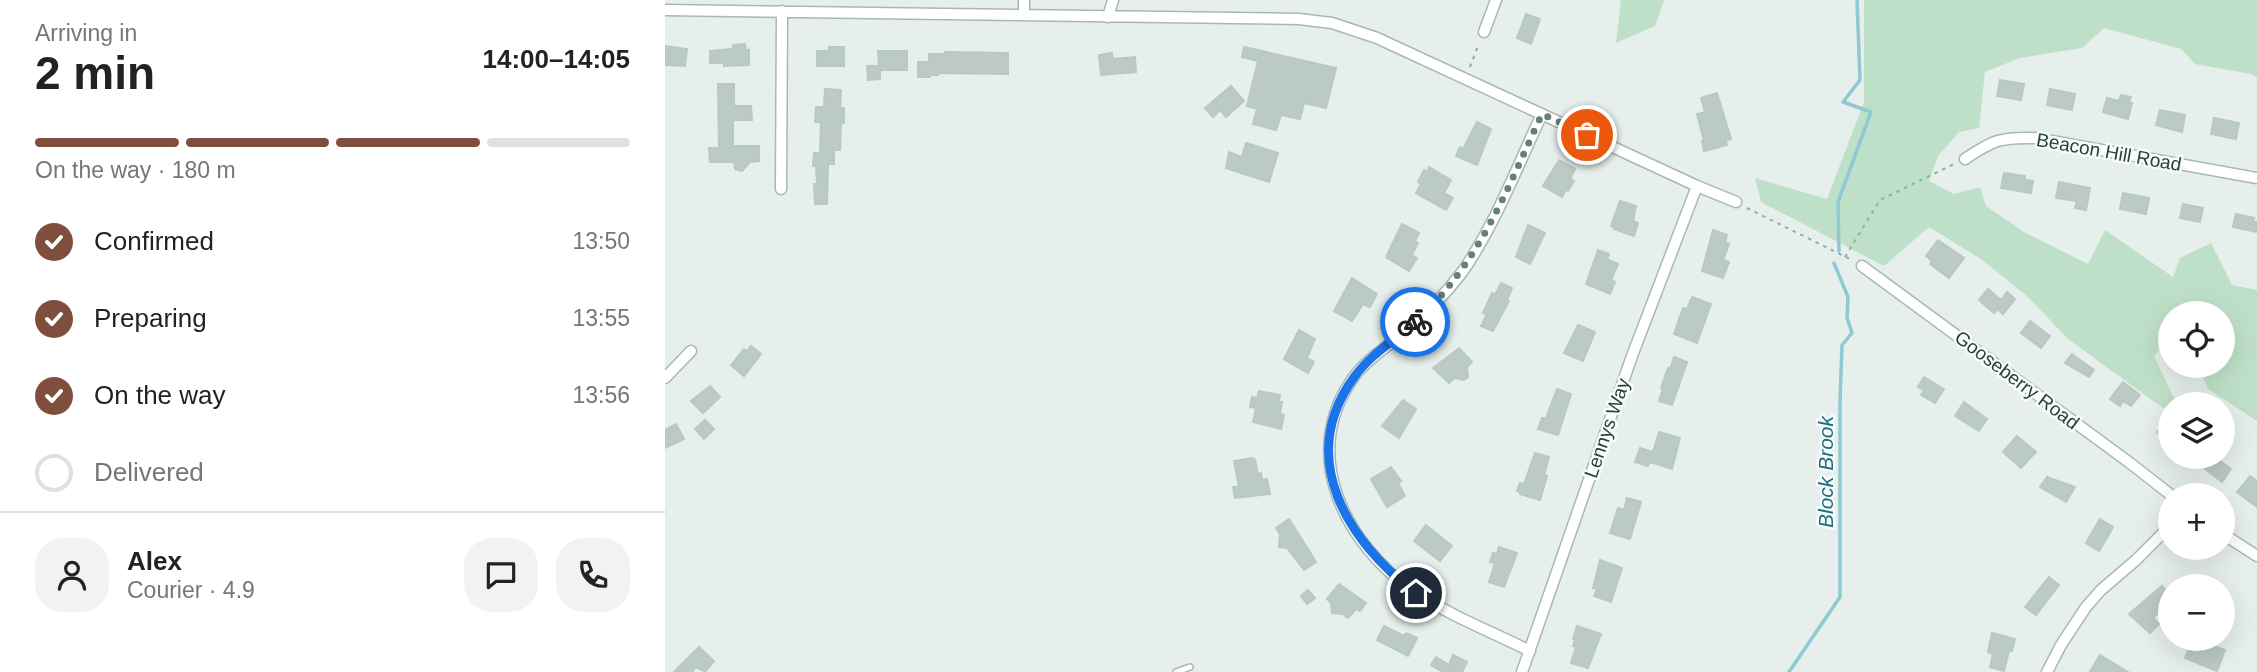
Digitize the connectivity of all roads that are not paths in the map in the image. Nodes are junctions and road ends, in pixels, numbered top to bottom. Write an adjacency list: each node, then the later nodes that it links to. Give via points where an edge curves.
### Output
1 (821, 0): 7 (street)
2 (1024, 0): 8 (street)
3 (1113, 0): 9 (street)
4 (1496, 0): 10 (street)
5 (665, 10): 6 (street)
6 (782, 11): 7 (street); 15 (street)
7 (821, 12): 8 (street)
8 (1024, 15): 9 (street)
9 (1108, 16): 11 (street, via 1332,23 1366,33)
10 (1483, 32)
11 (1542, 114): 14 (street); 24 (street, via 1463,271 1429,309 1364,364 1346,389 1333,419 1329,451 1332,482 1345,515 1388,570 1431,602)
12 (1965, 159): 13 (street, Beacon Hill Road, via 2007,137 2035,138)
13 (2257, 178)
14 (1697, 186): 16 (street); 24 (street, Lennys Way)
15 (781, 189)
16 (1736, 202)
17 (1862, 265): 20 (street, Gooseberry Road)
18 (691, 351): 19 (street)
19 (665, 378)
20 (2158, 485)
21 (2158, 538): 28 (street, via 2086,607)
22 (2235, 542): 23 (street)
23 (2257, 556)
24 (1530, 650): 27 (street, Lennys Way)
25 (1190, 667): 26 (lane)
26 (1176, 672)
27 (1522, 672)
28 (2047, 672)

